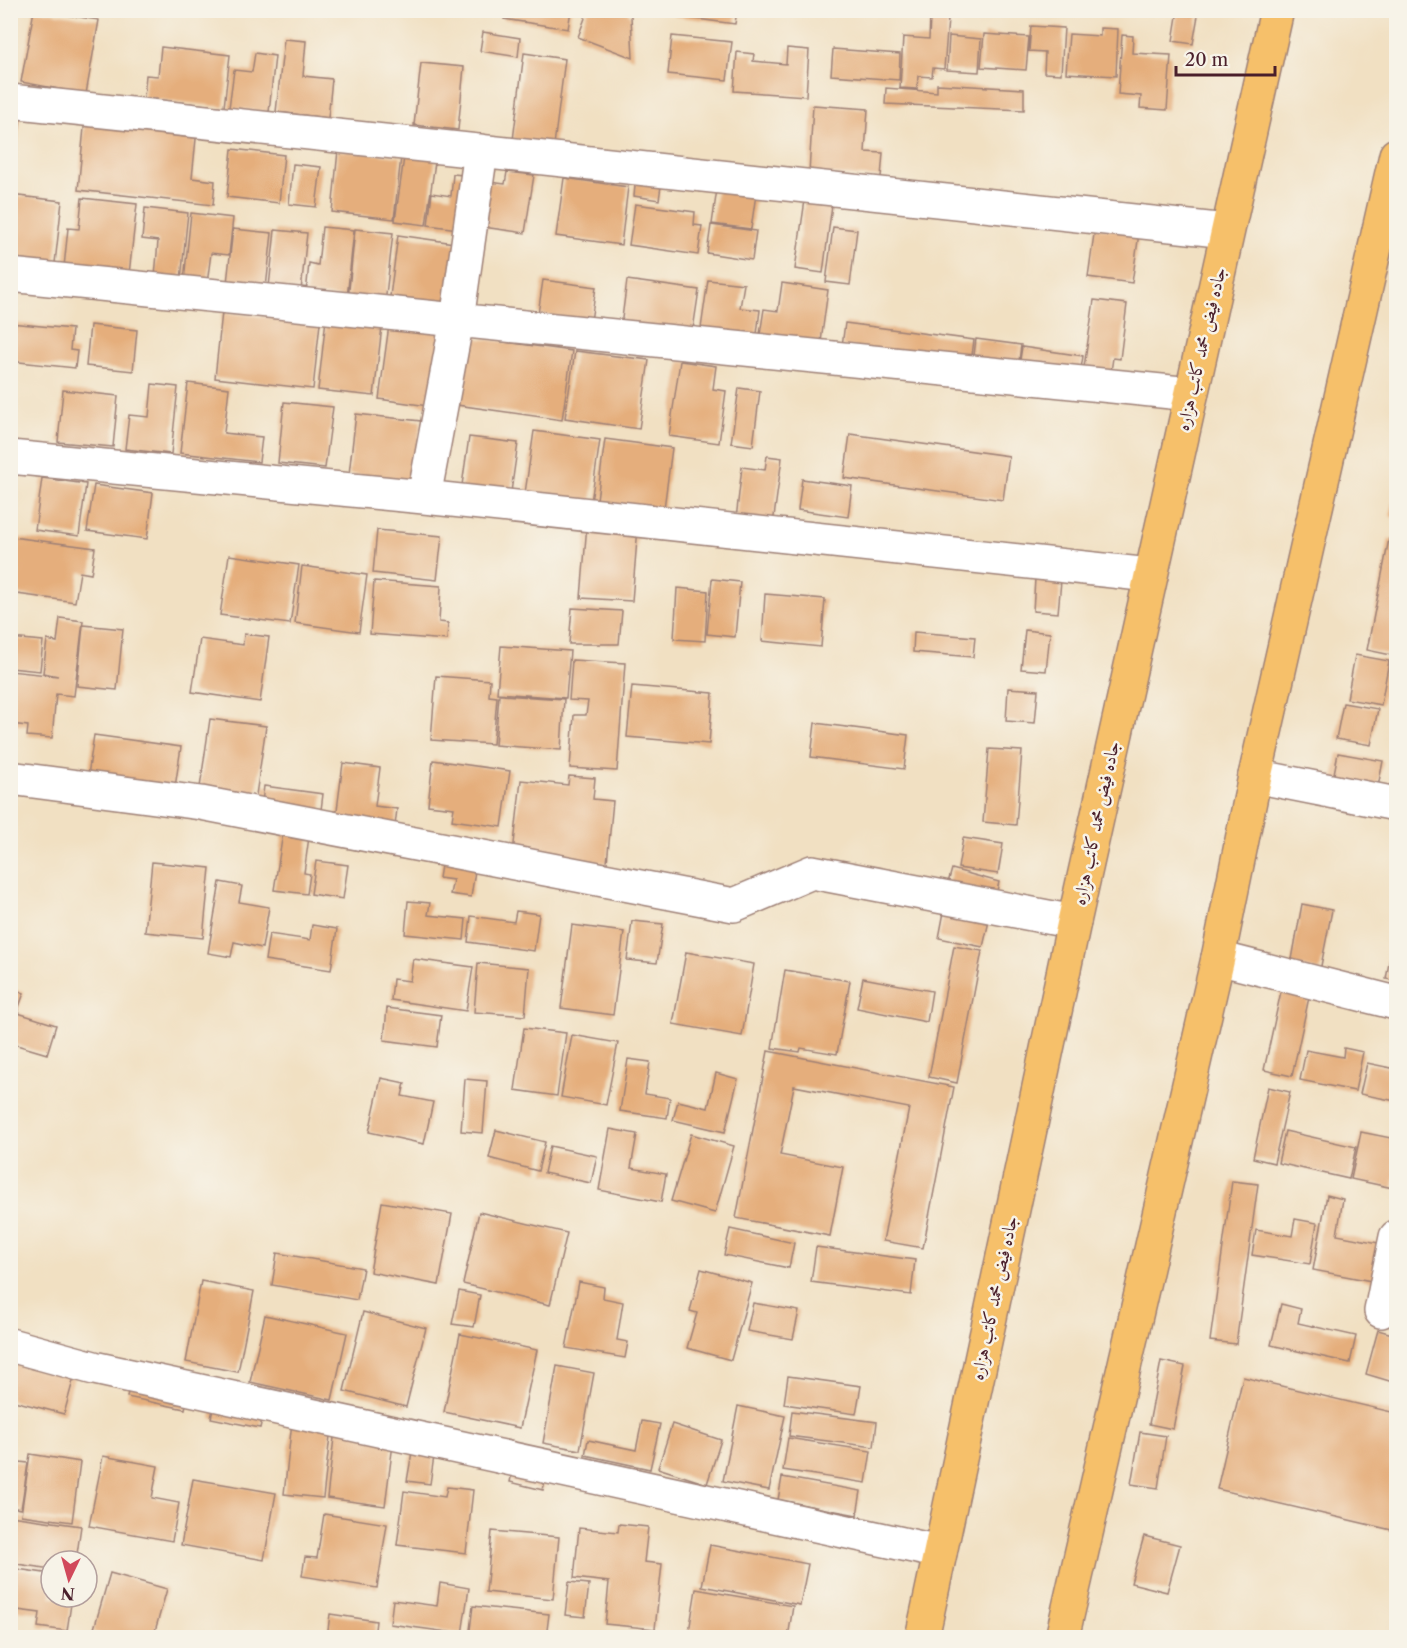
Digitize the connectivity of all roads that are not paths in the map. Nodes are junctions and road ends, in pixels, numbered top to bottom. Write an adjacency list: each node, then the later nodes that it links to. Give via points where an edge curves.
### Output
1 (1277, 10): 5 (main road, جاده فیض محمد کاتب هزاره)
2 (10, 101): 3 (street)
3 (481, 151): 5 (street); 7 (street)
4 (1396, 155): 12 (main road)
5 (1227, 231): 8 (main road, جاده فیض محمد کاتب هزاره)
6 (10, 275): 7 (street)
7 (458, 320): 8 (street); 10 (street)
8 (1191, 394): 11 (main road, جاده فیض محمد کاتب هزاره)
9 (10, 457): 10 (street)
10 (424, 497): 11 (street)
11 (1150, 575): 15 (main road, جاده فیض محمد کاتب هزاره)
12 (1255, 776): 14 (street); 16 (main road)
13 (10, 778): 15 (street, via 201,803 734,905 812,872)
14 (1396, 804)
15 (1074, 922): 21 (main road, جاده فیض محمد کاتب هزاره)
16 (1218, 958): 17 (street); 23 (main road)
17 (1396, 1003)
18 (1396, 1237): 19 (street)
19 (1381, 1311)
20 (10, 1345): 21 (street, via 94,1368)
21 (940, 1552): 22 (main road, جاده فیض محمد کاتب هزاره)
22 (922, 1638)
23 (1062, 1638)

